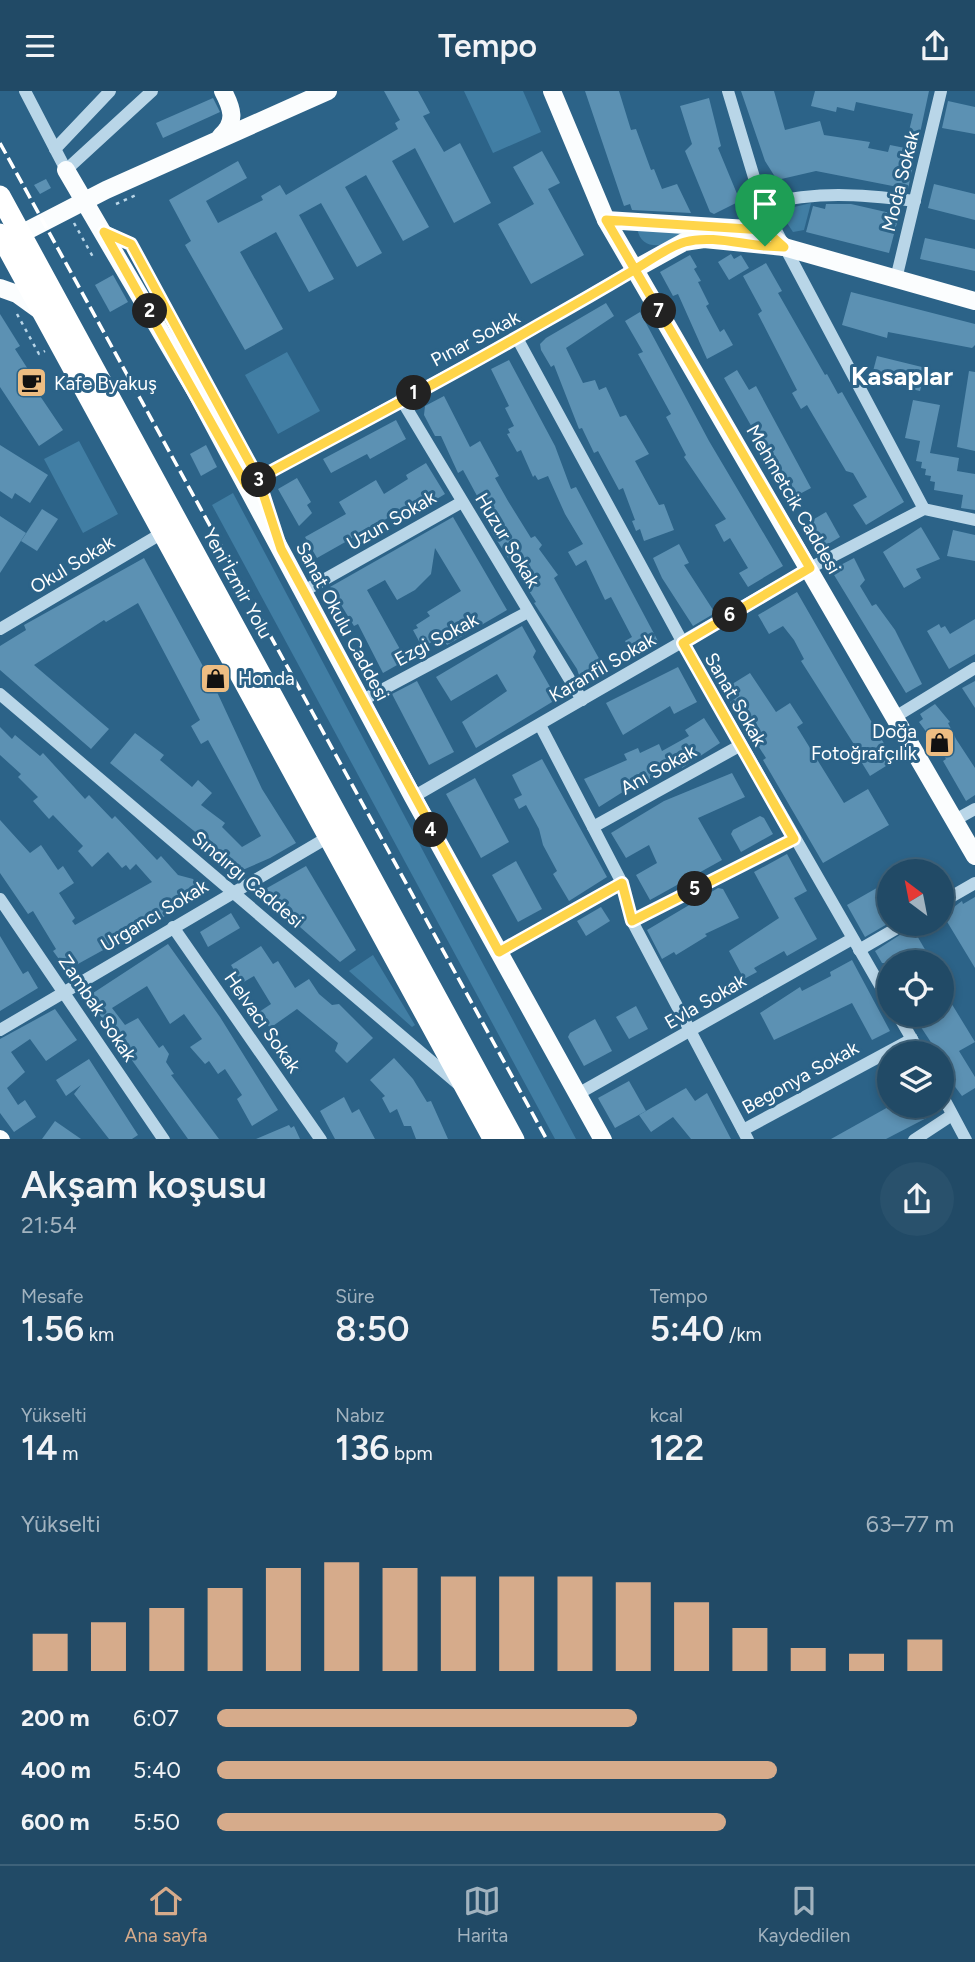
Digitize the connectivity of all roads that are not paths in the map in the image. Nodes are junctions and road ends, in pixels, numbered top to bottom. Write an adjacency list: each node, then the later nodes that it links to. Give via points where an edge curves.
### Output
1 (25, 91): 11 (street)
2 (110, 91): 11 (street)
3 (152, 91): 13 (street)
4 (223, 91): 10 (main road, via 233,118)
5 (328, 91): 10 (main road)
6 (552, 91): 12 (main road)
7 (559, 91): 12 (main road)
8 (728, 91): 16 (street)
9 (941, 91): 15 (street, Moda Sokak)
10 (221, 136): 19 (main road)
11 (55, 149): 13 (street)
12 (580, 160): 17 (main road, Mehmetcik Caddesi)
13 (66, 170): 28 (main road, Sanat Okulu Caddesi)
14 (0, 196): 32 (highway, Yeni İzmir Yolu)
15 (915, 201): 16 (street, via 849,194 804,195); 22 (street, Moda Sokak)
16 (762, 204): 20 (street)
17 (606, 220): 20 (main road, via 765,230); 21 (main road, Mehmetcik Caddesi)
18 (0, 234): 25 (highway, Yeni İzmir Yolu)
19 (0, 245)
20 (784, 247): 21 (main road, via 704,239 684,242); 22 (main road); 30 (street)
21 (635, 269): 26 (street, Pınar Sokak); 33 (main road, Mehmetcik Caddesi)
22 (896, 279): 24 (main road)
23 (1, 289): 25 (main road)
24 (975, 301)
25 (30, 318): 32 (highway, Yeni İzmir Yolu)
26 (517, 338): 27 (street, Pınar Sokak); 37 (street, Sanat Sokak)
27 (401, 399): 28 (street, Pınar Sokak); 29 (street, Huzur Sokak)
28 (252, 482): 34 (main road, Sanat Okulu Caddesi)
29 (462, 502): 34 (street, Uzun Sokak); 35 (street, Huzur Sokak)
30 (924, 509): 31 (street); 33 (street, Karanfil Sokak)
31 (975, 520)
32 (172, 528): 36 (street, Okul Sokak); 49 (highway, Yeni İzmir Yolu); 76 (highway, Yeni İzmir Yolu)
33 (810, 568): 37 (street, Karanfil Sokak); 42 (main road, Mehmetcik Caddesi)
34 (304, 591): 41 (main road, Sanat Okulu Caddesi)
35 (528, 611): 40 (street, Huzur Sokak); 41 (street, Ezgi Sokak)
36 (0, 629)
37 (683, 643): 40 (street, Karanfil Sokak); 44 (street, Sanat Sokak)
38 (975, 668): 42 (street)
39 (0, 694): 54 (street, Sındırgı Caddesi)
40 (582, 700): 43 (street, Karanfil Sokak)
41 (362, 701): 45 (main road, Sanat Okulu Caddesi)
42 (895, 717): 47 (main road, Mehmetcik Caddesi)
43 (540, 725): 45 (street, Karanfil Sokak); 48 (street)
44 (740, 745): 48 (street, Anı Sokak); 50 (street, Sanat Sokak)
45 (413, 797): 61 (main road, Sanat Okulu Caddesi)
46 (975, 809): 47 (street)
47 (955, 820): 51 (main road, Mehmetcik Caddesi)
48 (593, 827): 52 (street)
49 (330, 836): 54 (street, Urgancı Sokak); 68 (highway, Yeni İzmir Yolu)
50 (794, 839): 57 (street); 60 (street, Sanat Sokak)
51 (975, 856)
52 (622, 883): 57 (street); 61 (street)
53 (975, 883): 55 (street)
54 (232, 891): 58 (street, Urgancı Sokak); 68 (street, Sındırgı Caddesi)
55 (954, 895)
56 (0, 899): 63 (street, Zambak Sokak)
57 (632, 921): 66 (street)
58 (173, 927): 63 (street, Urgancı Sokak); 74 (street, Helvacı Sokak)
59 (877, 936): 60 (street, Evla Sokak)
60 (855, 945): 62 (street, Sanat Sokak); 66 (street, Evla Sokak)
61 (499, 952): 69 (main road, Sanat Okulu Caddesi)
62 (877, 981)
63 (64, 992): 65 (street, Urgancı Sokak); 73 (street, Zambak Sokak)
64 (905, 1027): 67 (street)
65 (0, 1030)
66 (689, 1032): 69 (street, Evla Sokak); 72 (street)
67 (912, 1039): 72 (street, Begonya Sokak)
68 (470, 1095): 75 (highway, Yeni İzmir Yolu)
69 (576, 1095): 77 (main road); 78 (main road)
70 (947, 1118): 79 (street)
71 (954, 1118): 80 (street)
72 (746, 1135)
73 (164, 1139)
74 (321, 1139)
75 (494, 1139)
76 (514, 1139)
77 (592, 1139)
78 (603, 1139)
79 (914, 1139)
80 (965, 1139)

